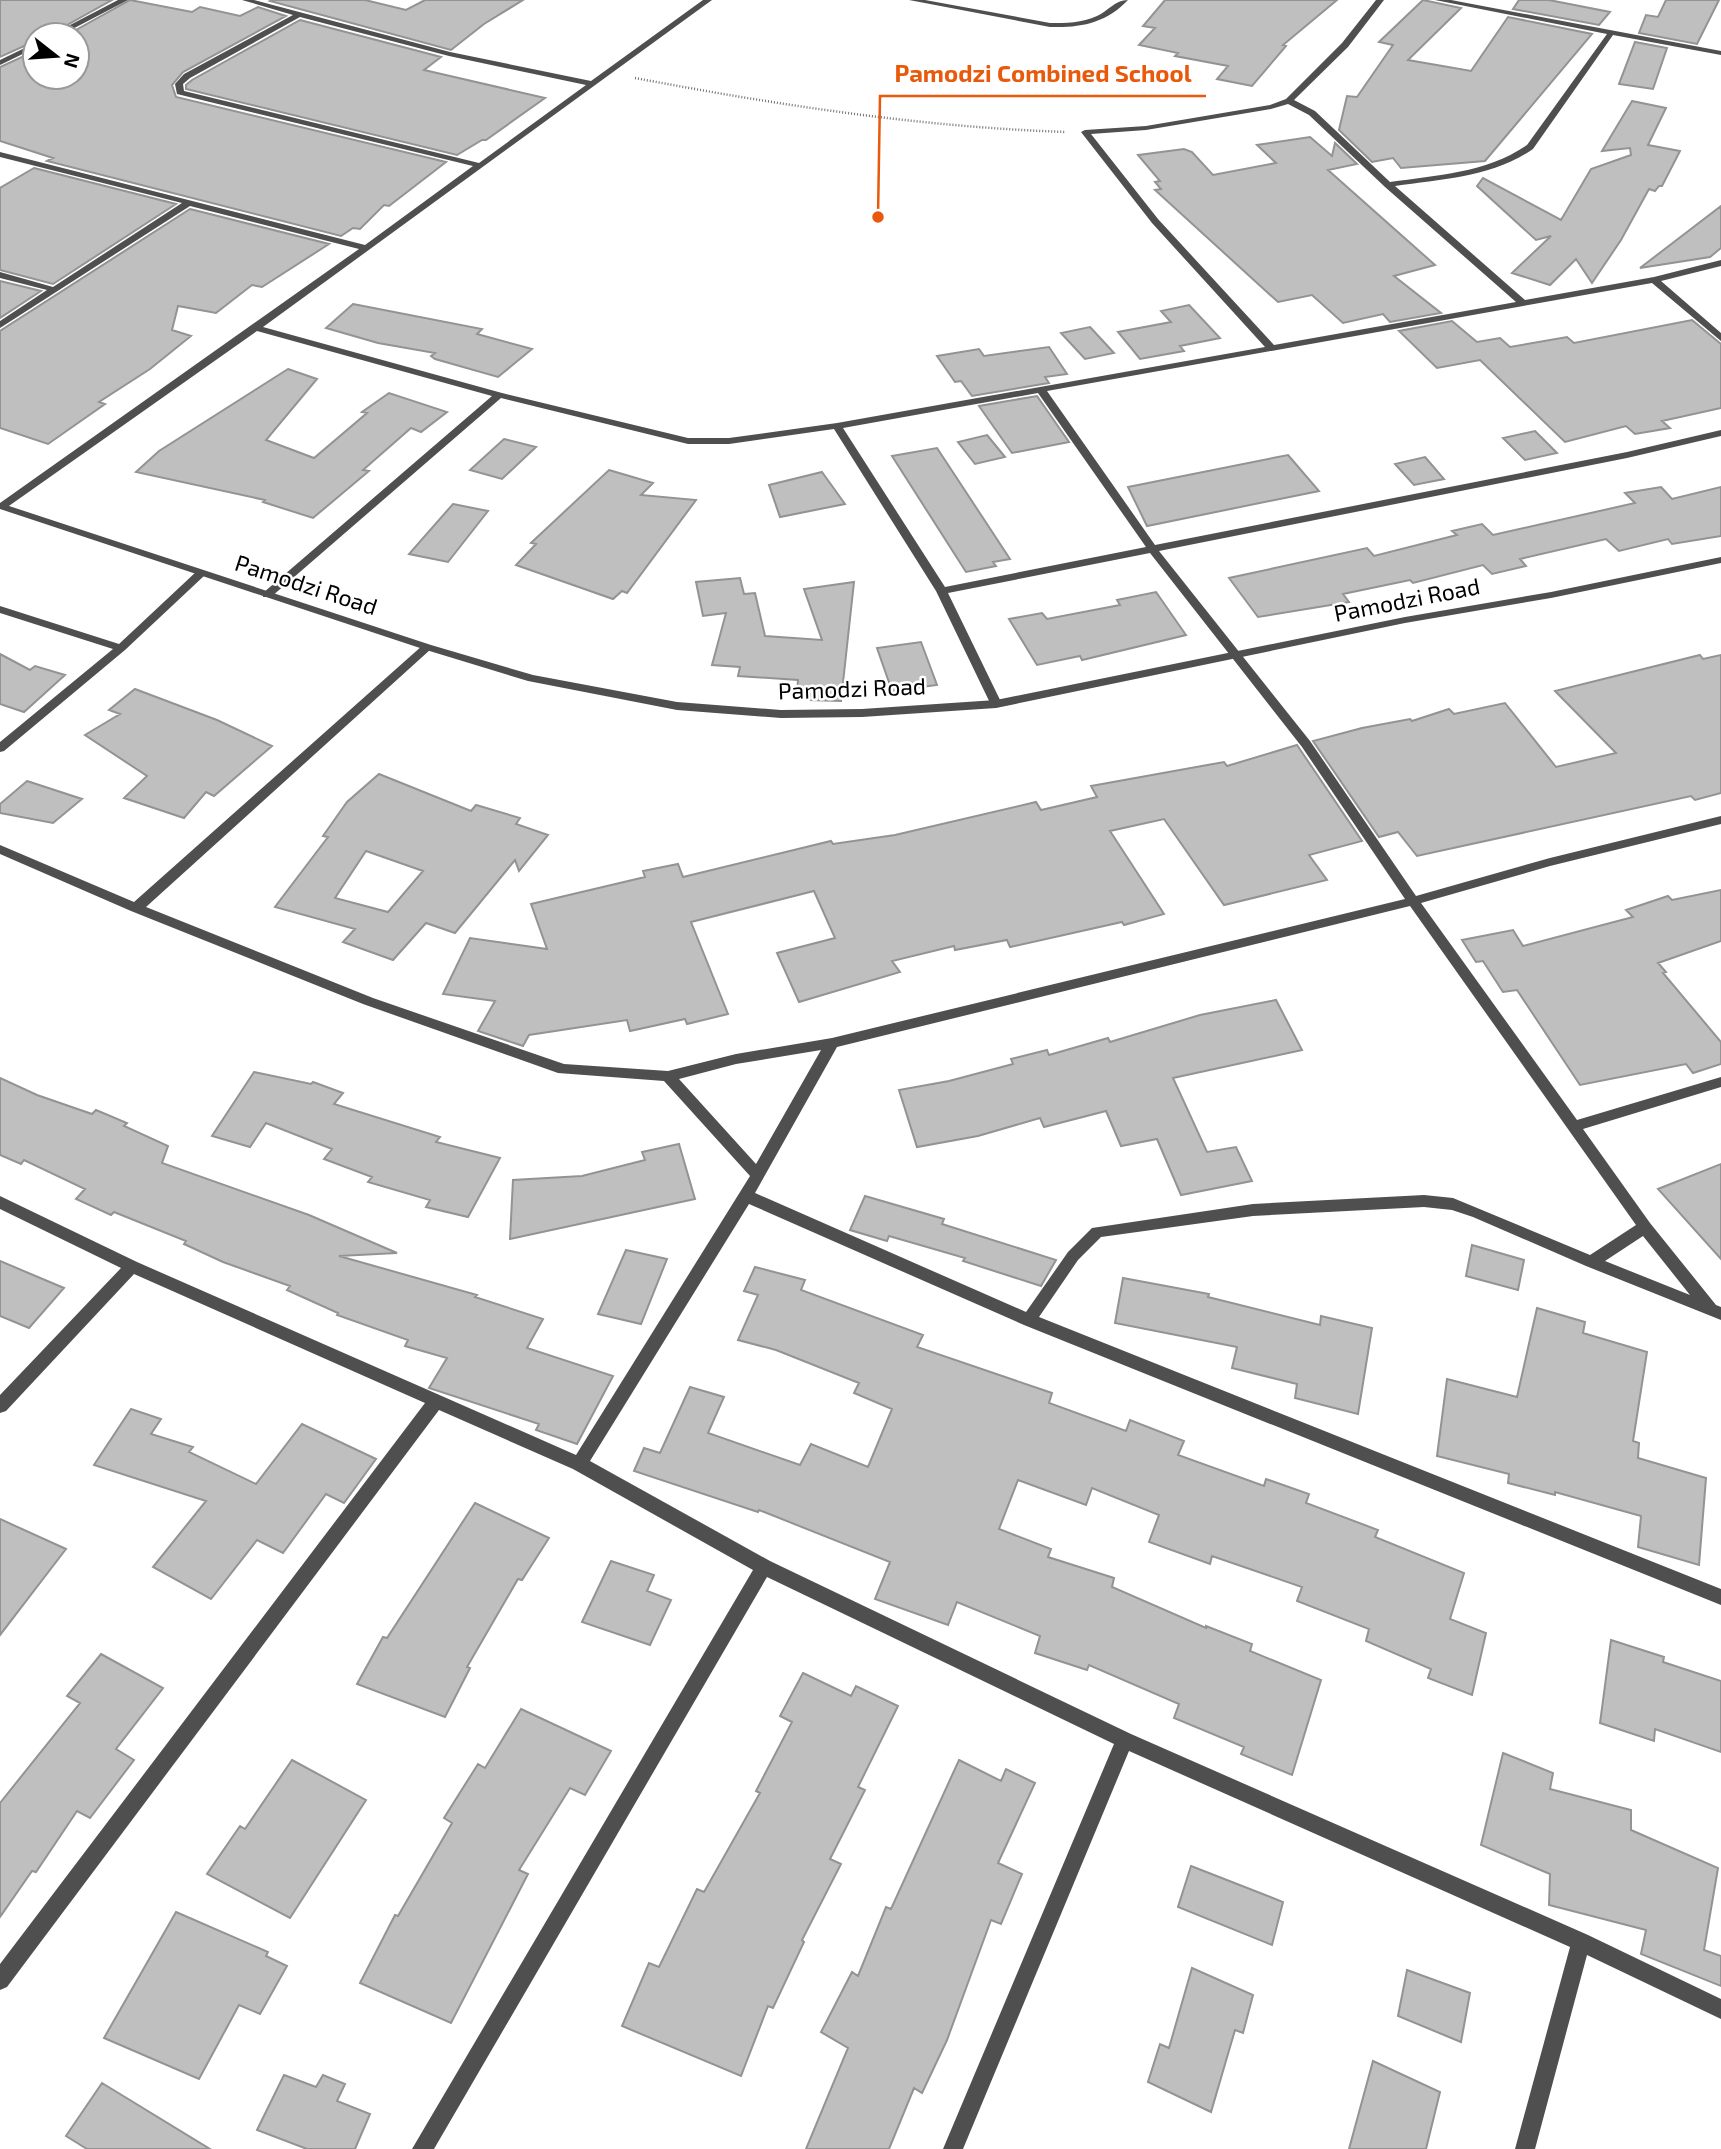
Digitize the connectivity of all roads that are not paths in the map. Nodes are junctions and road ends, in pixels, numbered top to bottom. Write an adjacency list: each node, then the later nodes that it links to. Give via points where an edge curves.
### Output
1 (124, 0): 9 (street)
2 (246, 0): 8 (street)
3 (708, 0): 14 (street)
4 (913, 0): 5 (street, via 1050,25 1098,21)
5 (1124, 0)
6 (1380, 0): 15 (street, via 1345,45)
7 (1439, 0): 10 (street)
8 (300, 14): 14 (street, via 449,54); 17 (street, via 187,76 179,84 180,92)
9 (83, 21)
10 (1611, 33): 12 (street); 18 (street, via 1516,160)
11 (21, 52): 13 (street)
12 (1721, 53)
13 (0, 63)
14 (592, 84): 17 (street)
15 (1289, 101): 18 (street, via 1312,113); 29 (street, via 1146,128 1085,132 1156,221)
16 (0, 154): 19 (street)
17 (478, 165): 20 (street)
18 (1388, 185): 25 (street)
19 (190, 202): 20 (street); 24 (street)
20 (366, 248): 27 (street)
21 (1721, 263): 23 (street)
22 (0, 275): 24 (street)
23 (1654, 280): 25 (street); 28 (street)
24 (52, 289): 26 (street)
25 (1522, 302): 29 (street)
26 (0, 325)
27 (256, 328): 31 (street); 34 (street)
28 (1721, 338)
29 (1271, 347): 30 (street)
30 (1042, 391): 32 (street); 35 (street)
31 (499, 395): 32 (street, via 688,441 729,441); 39 (street)
32 (837, 426): 38 (street)
33 (1721, 433): 35 (street)
34 (1, 506): 37 (street, Pamodzi Road)
35 (1153, 550): 38 (street); 43 (street)
36 (1721, 561): 43 (street, Pamodzi Road)
37 (201, 573): 39 (street, Pamodzi Road); 42 (street)
38 (942, 591): 44 (street)
39 (267, 595): 41 (street, Pamodzi Road)
40 (0, 609): 42 (street)
41 (427, 647): 44 (street, Pamodzi Road, via 531,678 677,706 781,714); 49 (street)
42 (121, 648): 45 (street)
43 (1235, 655): 44 (street, Pamodzi Road); 48 (street, via 1306,744)
44 (996, 704)
45 (0, 748)
46 (1721, 820): 48 (street)
47 (0, 849): 49 (street)
48 (1413, 901): 50 (street); 53 (street)
49 (136, 908): 51 (street, via 368,1000 564,1069)
50 (832, 1043): 51 (street); 54 (street)
51 (668, 1076): 54 (street)
52 (1721, 1082): 53 (street)
53 (1575, 1126): 57 (street)
54 (758, 1175): 55 (street)
55 (746, 1196): 61 (street); 64 (street)
56 (0, 1202): 59 (street)
57 (1645, 1227): 58 (street); 60 (street)
58 (1591, 1262): 60 (street); 61 (street, via 1453,1204 1424,1201 1253,1210 1097,1232 1073,1256)
59 (132, 1266): 62 (street); 63 (street)
60 (1716, 1312)
61 (1029, 1320): 66 (street)
62 (435, 1403): 64 (street); 69 (street)
63 (0, 1406)
64 (579, 1464): 65 (street)
65 (764, 1567): 67 (street); 71 (street)
66 (1721, 1597)
67 (1125, 1740): 68 (street); 72 (street)
68 (1581, 1942): 70 (street); 73 (street)
69 (0, 1980)
70 (1721, 2009)
71 (422, 2149)
72 (953, 2149)
73 (1525, 2149)

